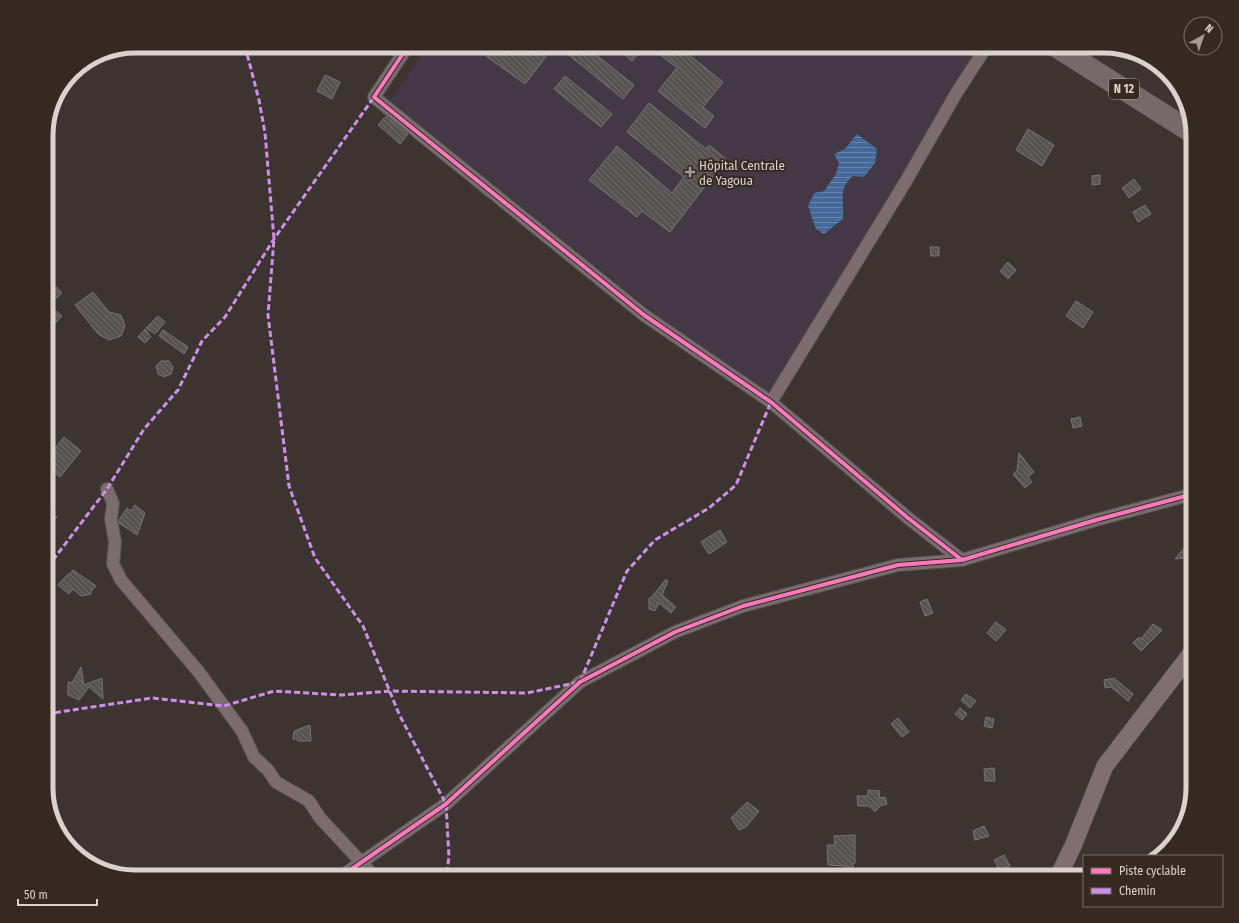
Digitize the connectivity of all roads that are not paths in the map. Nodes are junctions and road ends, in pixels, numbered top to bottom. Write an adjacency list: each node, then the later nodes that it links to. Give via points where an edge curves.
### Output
1 (403, 53): 5 (street, via 374,97 644,315)
2 (982, 53): 5 (street)
3 (1066, 53): 4 (highway, N 12)
4 (1185, 128)
5 (771, 402): 8 (street, via 908,518)
6 (107, 489): 10 (street, via 113,503 113,564 121,580 198,671 242,731 254,757 276,782 309,801 320,818)
7 (1186, 496): 8 (street)
8 (962, 560): 10 (street, via 898,565 743,606 675,632 580,682 446,804)
9 (1186, 660): 13 (main road, via 1105,766)
10 (360, 863): 11 (street); 12 (street)
11 (350, 870)
12 (368, 870)
13 (1061, 870)

